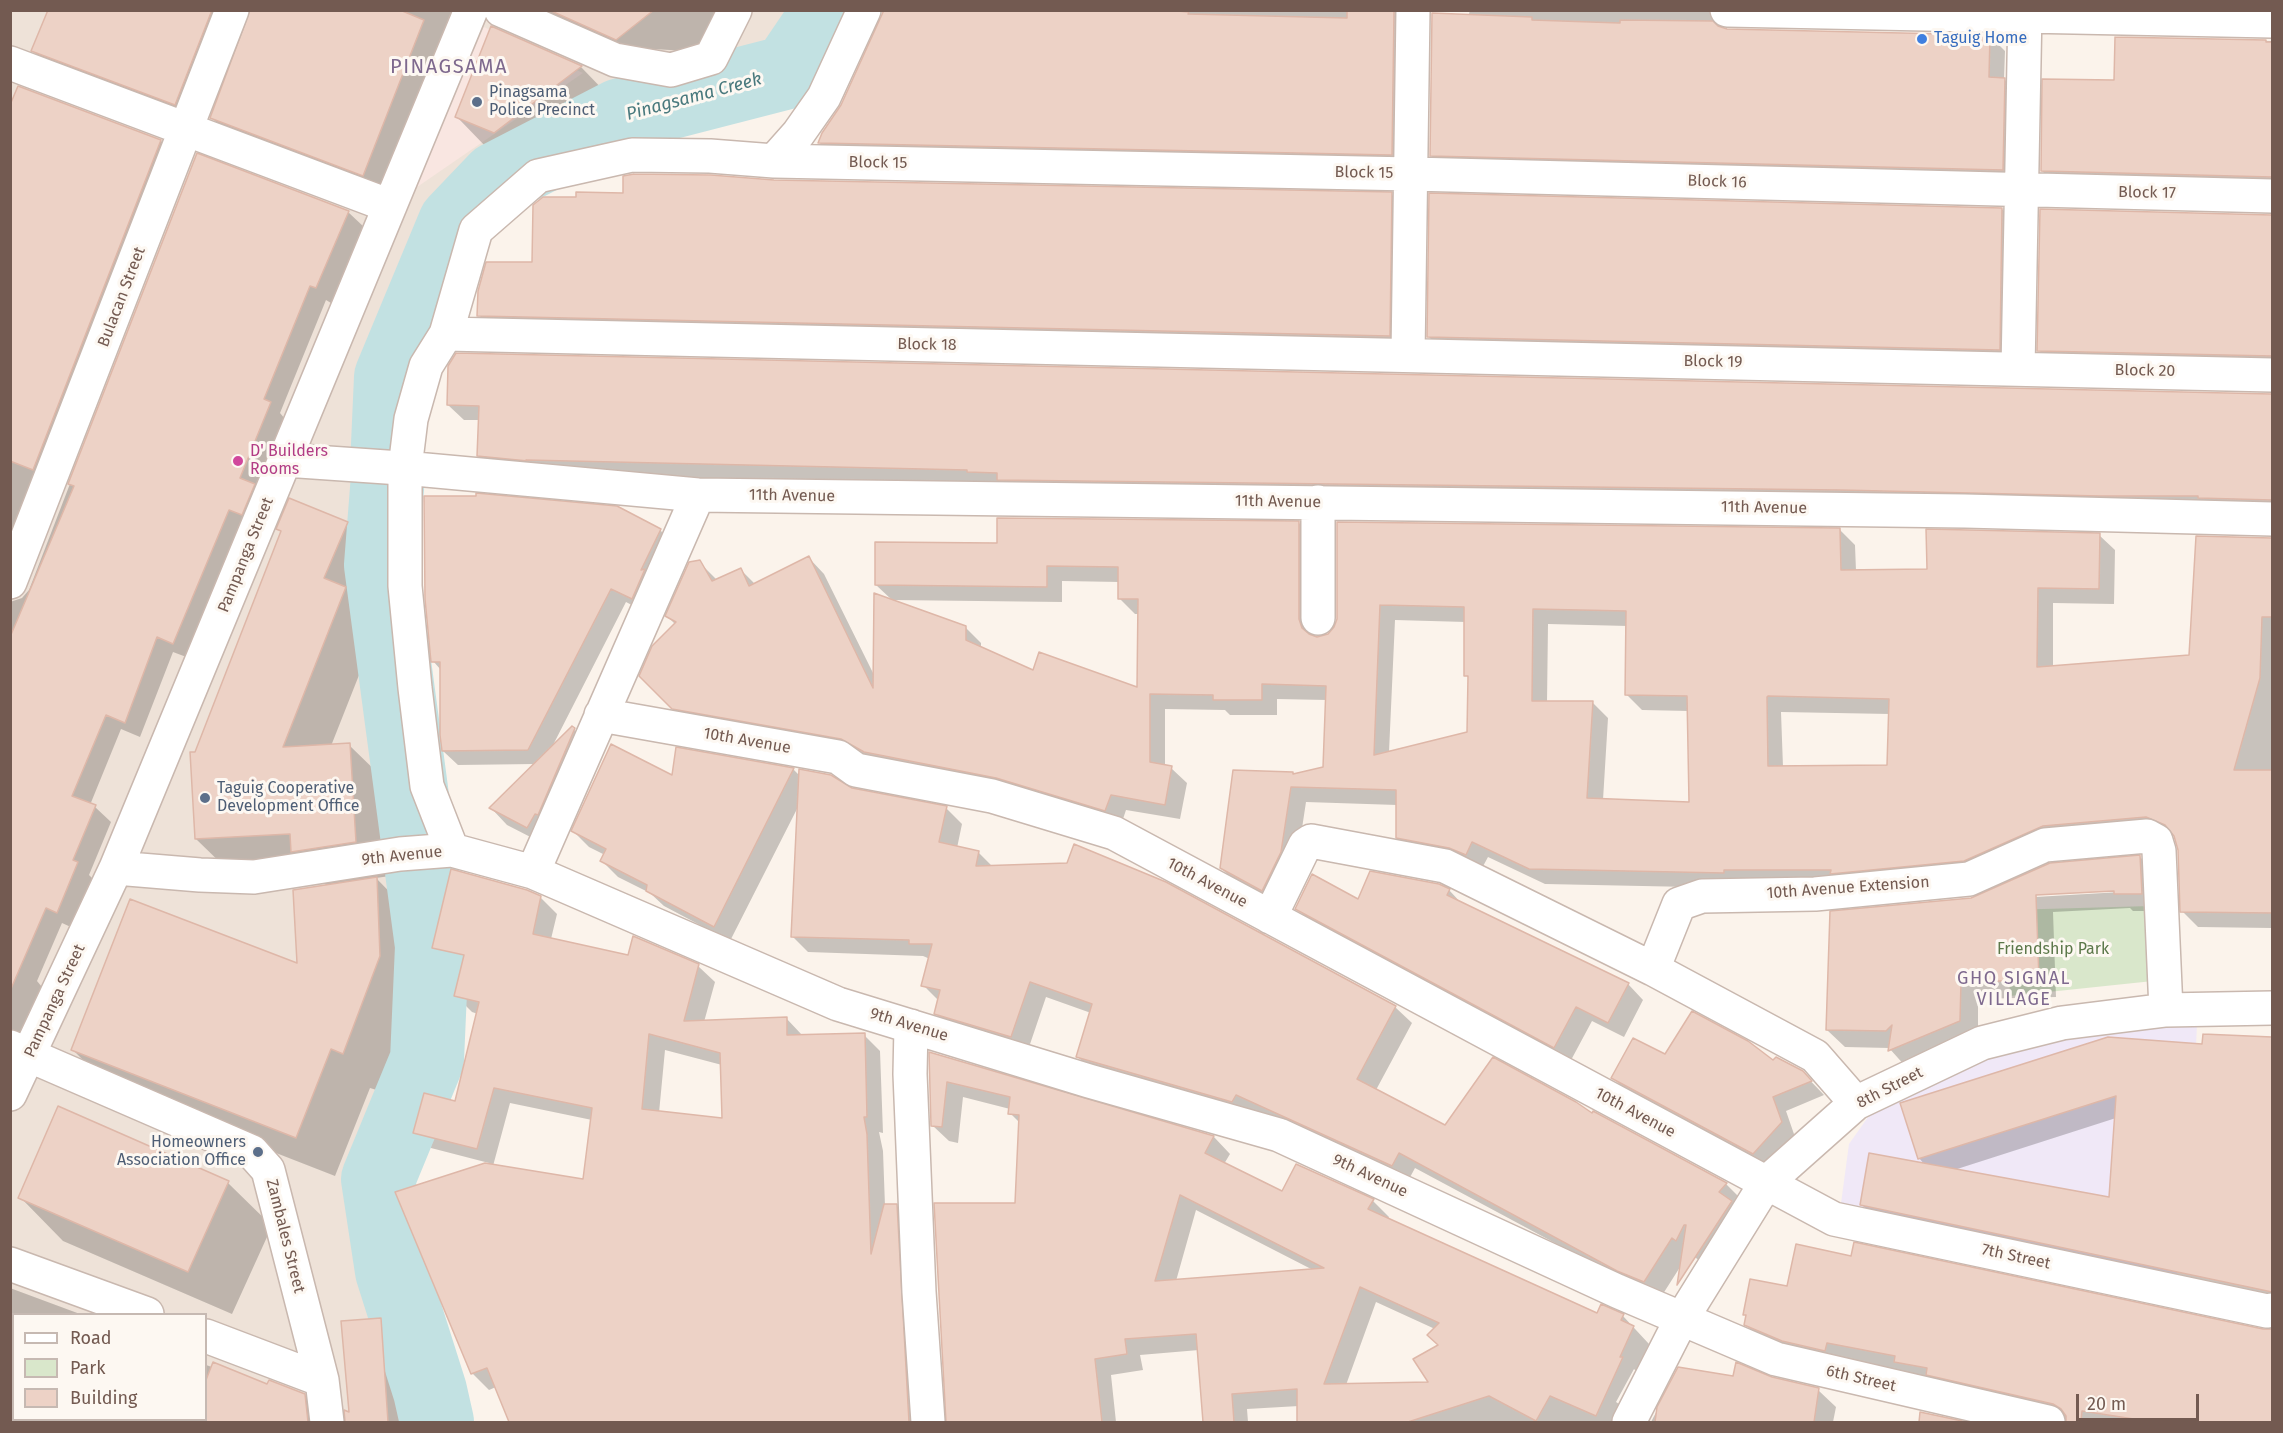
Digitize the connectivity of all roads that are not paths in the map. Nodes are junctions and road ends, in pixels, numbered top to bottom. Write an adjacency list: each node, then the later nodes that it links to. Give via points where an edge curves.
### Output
1 (232, 10): 11 (street, Bulacan Street)
2 (471, 10): 16 (street, Pampanga Street)
3 (501, 10): 4 (street, via 615,60 671,70 711,58)
4 (735, 10)
5 (864, 10): 12 (street, via 824,97)
6 (1413, 10): 13 (street)
7 (1727, 10): 8 (street)
8 (2025, 14): 9 (street); 14 (street)
9 (2272, 21)
10 (10, 63): 11 (street)
11 (187, 130): 16 (street); 26 (street, Bulacan Street)
12 (774, 161): 13 (street, Block 15); 17 (street, Block 15, via 632,155 538,176 476,230)
13 (1412, 174): 14 (street, Block 16); 18 (street)
14 (2022, 190): 15 (street, Block 17); 19 (street)
15 (2272, 196)
16 (390, 206): 21 (street, Pampanga Street)
17 (446, 334): 18 (street, Block 18); 22 (street, Block 15, via 426,366 411,419)
18 (1408, 355): 19 (street, Block 19)
19 (2018, 369): 20 (street, Block 20)
20 (2272, 375)
21 (285, 460): 22 (street, 11th Avenue); 30 (street, Pampanga Street)
22 (405, 468): 23 (street, 11th Avenue); 29 (street, Block 15, via 405,586 415,688 427,786)
23 (698, 495): 24 (street, 11th Avenue); 28 (street)
24 (1318, 502): 25 (street, 11th Avenue, via 1941,510); 27 (street)
25 (2272, 519)
26 (10, 582)
27 (1318, 618)
28 (601, 715): 31 (street); 32 (street, 10th Avenue, via 837,757 856,770 992,796 1114,832)
29 (444, 851): 30 (street, 9th Avenue, via 254,877); 31 (street, 9th Avenue)
30 (116, 868): 37 (street, Pampanga Street)
31 (533, 872): 36 (street, 9th Avenue, via 837,1004)
32 (1270, 916): 33 (street, via 1305,845 1318,841 1445,866); 40 (street, 10th Avenue)
33 (1653, 969): 35 (street, 10th Avenue Extension, via 1679,904 1702,896 1815,894 1969,879 2045,845 2147,836 2156,841 2159,851); 39 (street, via 1815,1056)
34 (2272, 1008): 35 (street, 8th Street)
35 (2166, 1010): 39 (street, 8th Street, via 2062,1023 1982,1043)
36 (911, 1026): 44 (street, 9th Avenue, via 1279,1135); 48 (street, via 919,1292)
37 (20, 1051): 38 (street, Pampanga Street); 46 (street, Zambales Street, via 252,1152 268,1170)
38 (10, 1094)
39 (1856, 1103): 40 (street, 8th Street)
40 (1766, 1183): 42 (street, 7th Street, via 1834,1219); 44 (street, 8th Street)
41 (10, 1264): 43 (street)
42 (2272, 1310)
43 (144, 1313)
44 (1681, 1320): 49 (street, 8th Street); 50 (street, 6th Street, via 1776,1359)
45 (207, 1336): 46 (street)
46 (322, 1380): 47 (street, Zambales Street)
47 (327, 1422)
48 (928, 1422)
49 (1629, 1422)
50 (2048, 1422)

